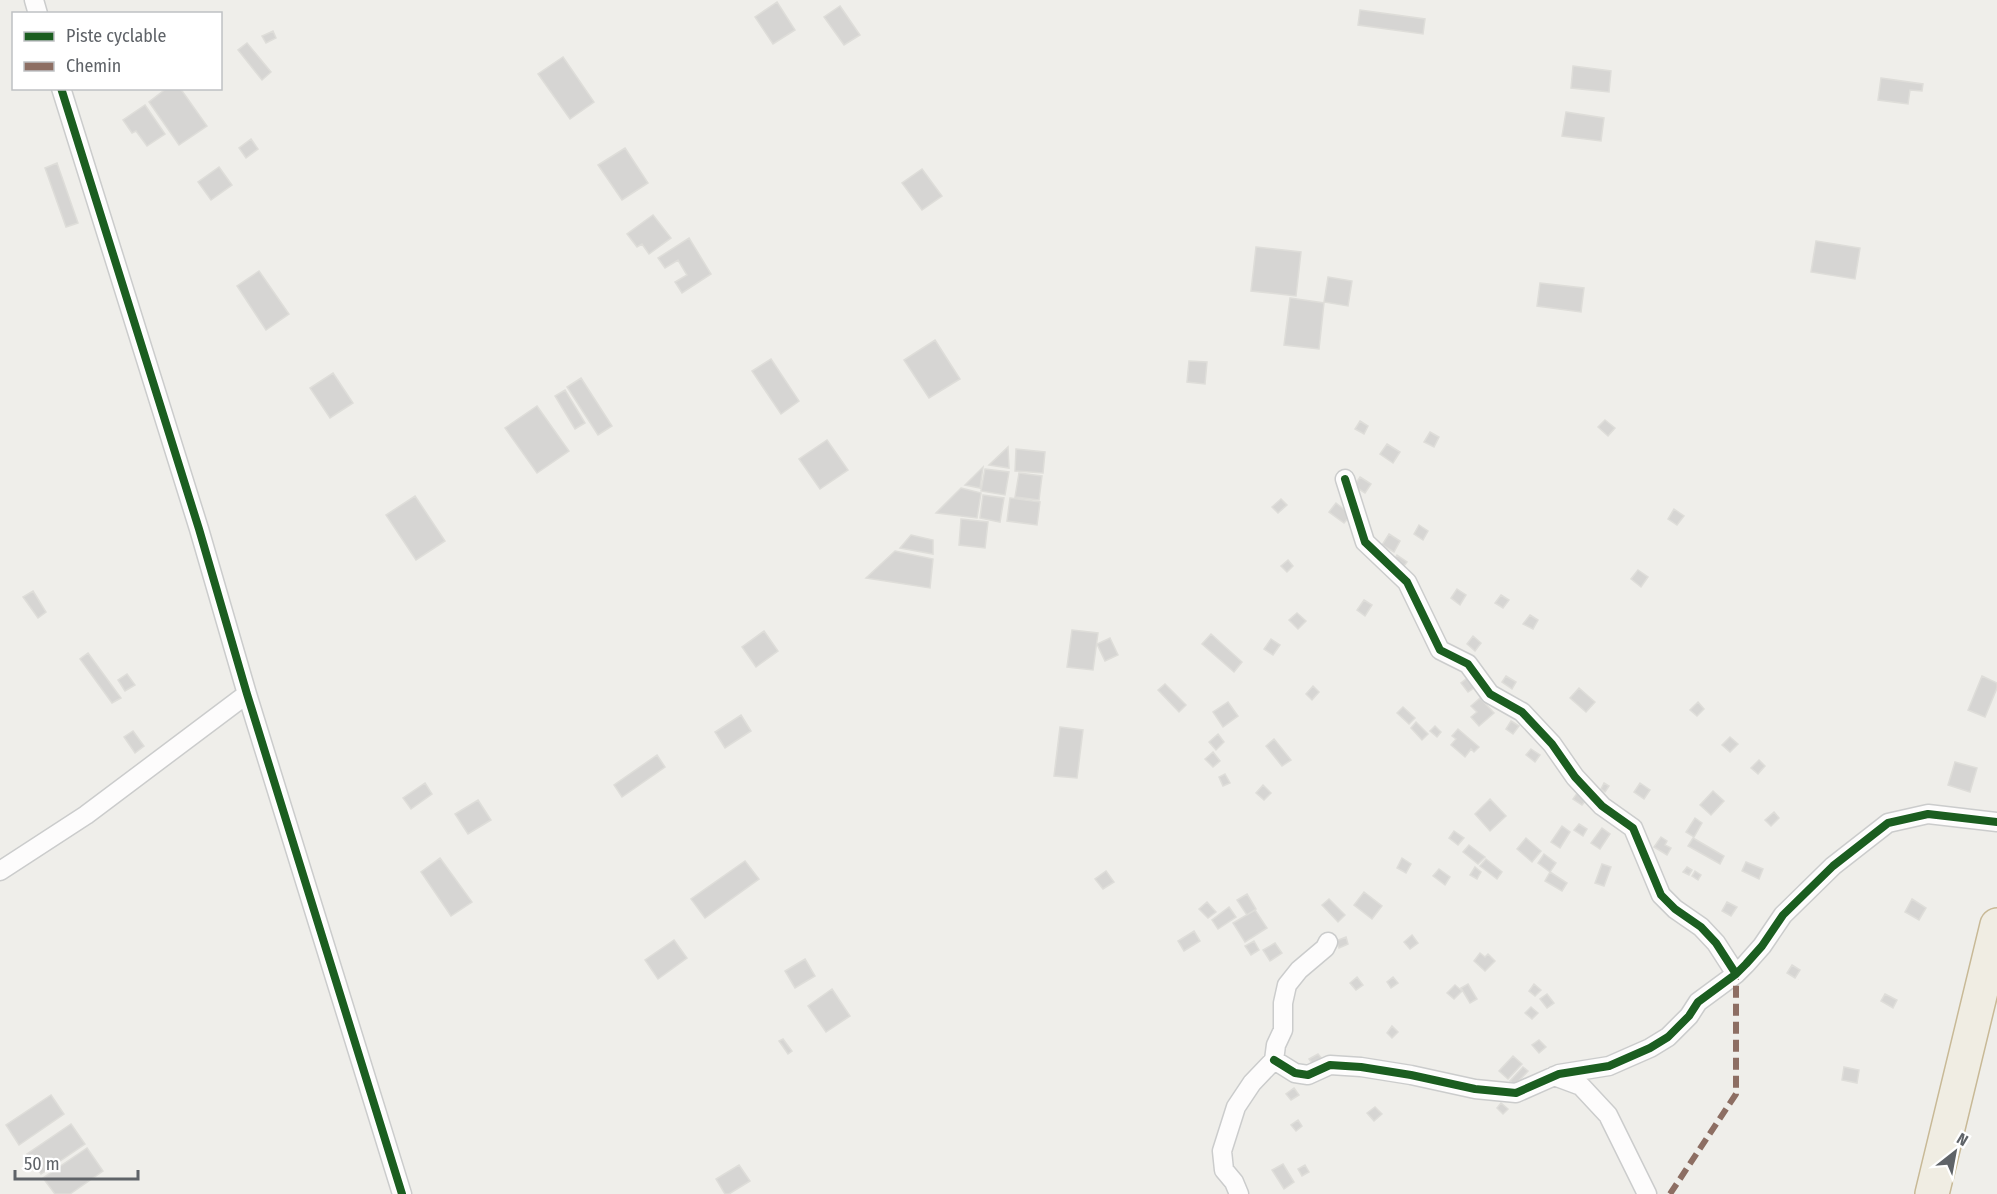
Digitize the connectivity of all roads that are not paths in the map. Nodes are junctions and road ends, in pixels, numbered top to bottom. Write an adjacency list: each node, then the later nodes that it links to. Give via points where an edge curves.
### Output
1 (62, 90): 3 (street)
2 (1345, 478): 8 (street, via 1365,542 1407,582 1440,650 1468,664 1490,694 1522,712 1602,806 1633,828 1661,896 1701,927)
3 (247, 694): 5 (street, via 86,815); 11 (street)
4 (1997, 822): 8 (street, via 1928,814 1888,823 1833,866 1783,915)
5 (0, 871)
6 (1997, 925): 14 (highway)
7 (1328, 942): 9 (street, via 1287,985 1283,1030)
8 (1736, 974): 10 (street, via 1698,1002 1668,1037 1650,1048 1609,1065)
9 (1274, 1060): 10 (street, via 1295,1073 1308,1075 1330,1065 1361,1067 1516,1093); 12 (street, via 1236,1107 1222,1151 1224,1170)
10 (1553, 1076): 13 (street, via 1581,1086 1608,1115)
11 (402, 1194)
12 (1239, 1194)
13 (1647, 1194)
14 (1932, 1194)

